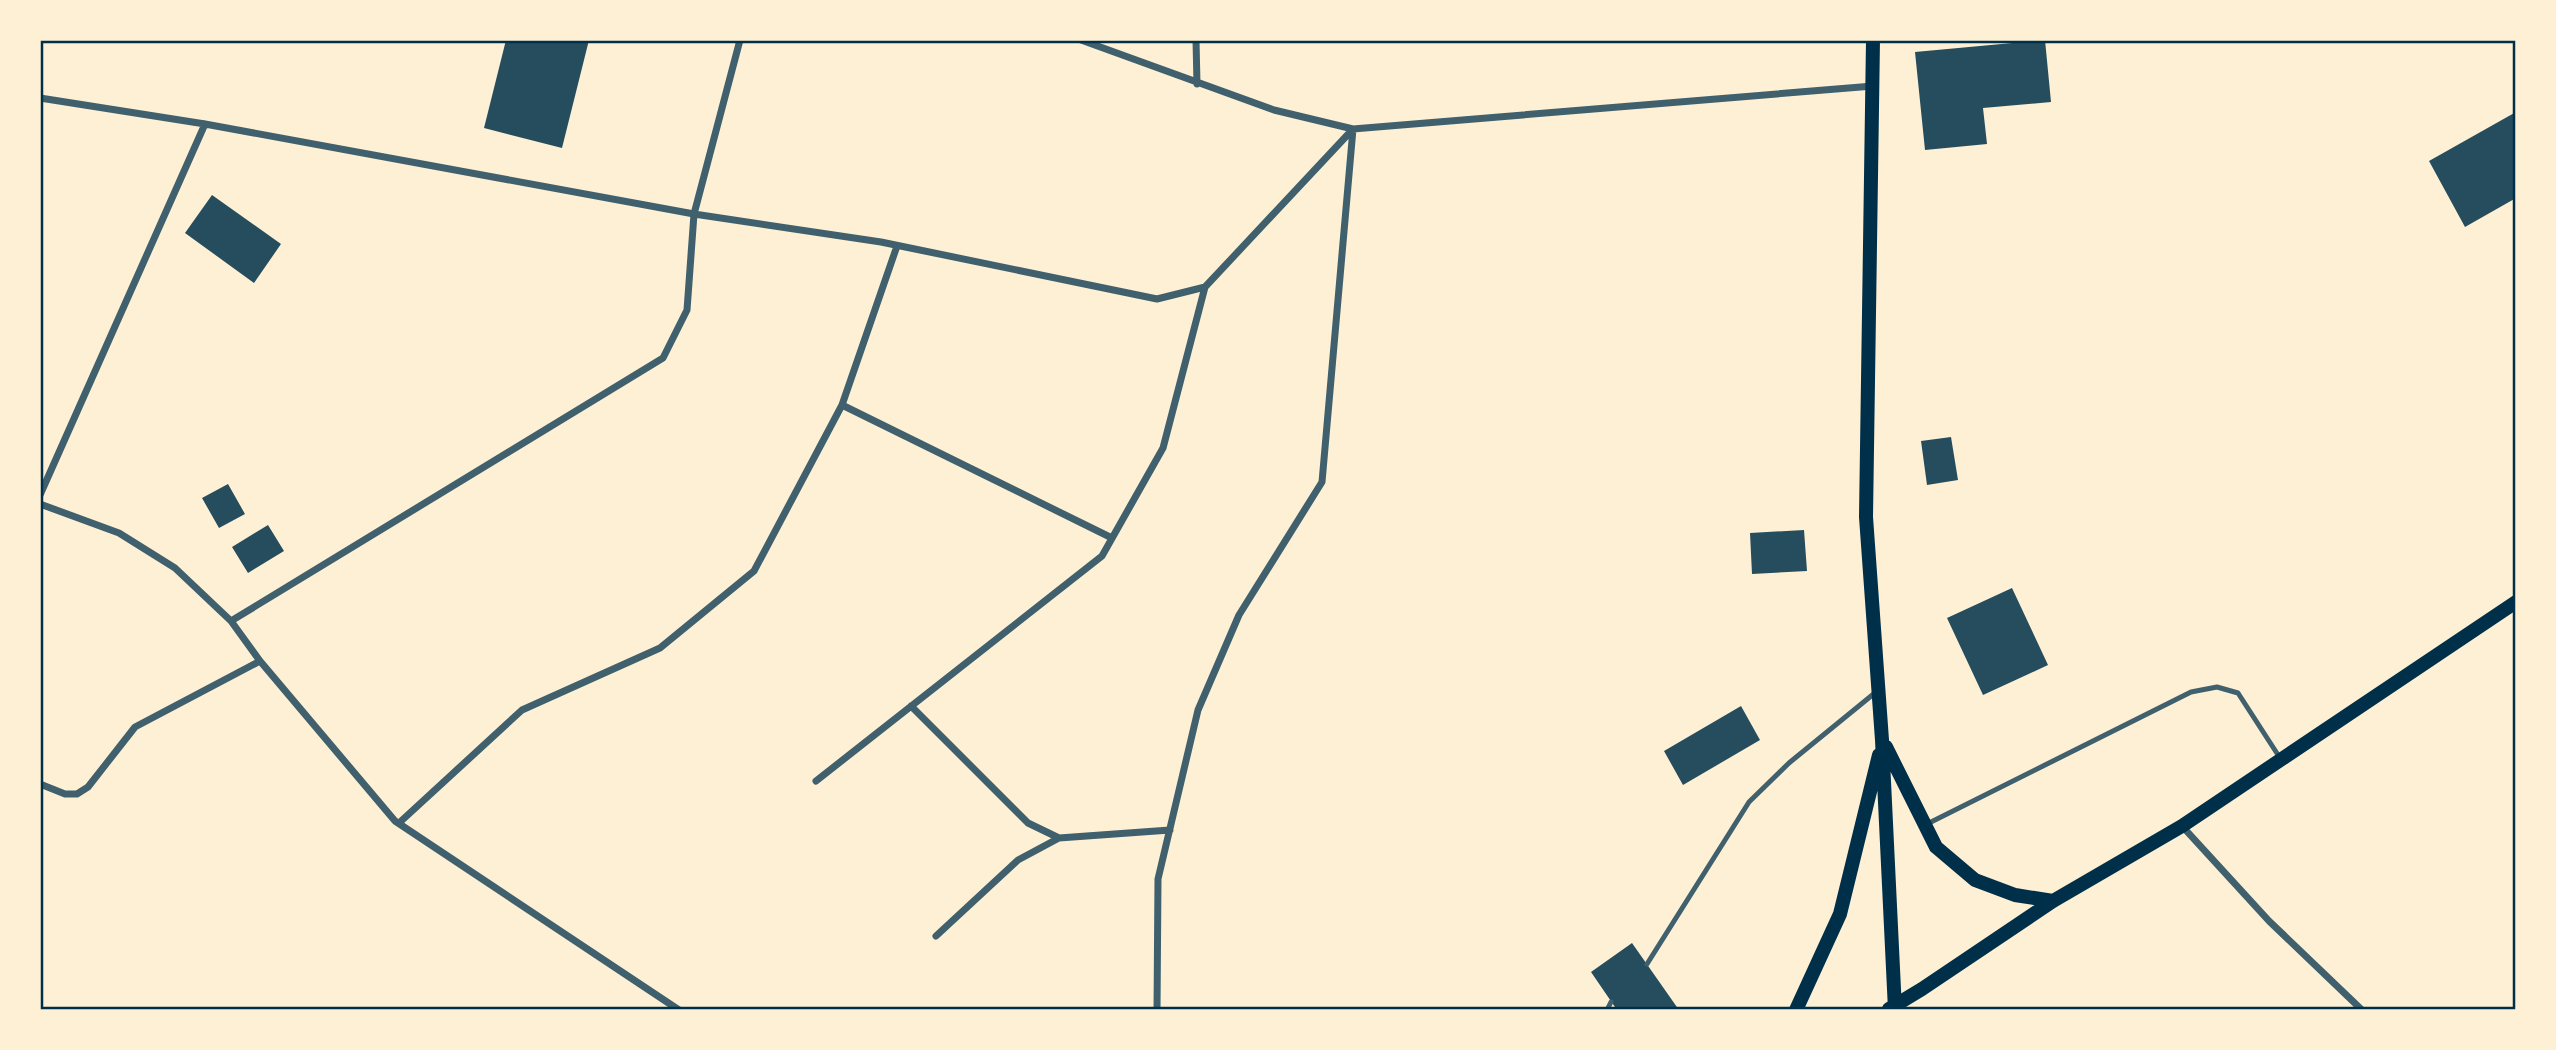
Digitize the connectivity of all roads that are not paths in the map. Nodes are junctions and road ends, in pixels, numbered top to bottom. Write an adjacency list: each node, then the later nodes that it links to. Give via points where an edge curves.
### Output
1 (740, 40): 10 (street)
2 (1081, 40): 5 (street)
3 (1196, 40): 5 (street)
4 (1873, 40): 6 (main road)
5 (1196, 84): 9 (street, via 1273,110)
6 (1873, 86): 9 (street); 20 (main road, via 1866,517)
7 (40, 98): 8 (street)
8 (205, 124): 10 (street); 14 (street)
9 (1353, 129): 12 (street); 29 (street, via 1322,482 1233,627 1198,710)
10 (694, 214): 11 (street); 18 (street, via 687,310 663,358)
11 (897, 246): 12 (street, via 1157,299); 13 (street)
12 (1205, 287): 16 (street, via 1163,448)
13 (842, 405): 16 (street); 26 (street, via 754,572 660,648 522,710)
14 (40, 495)
15 (40, 504): 18 (street, via 119,533 175,568)
16 (1112, 538): 21 (street, via 1102,556)
17 (2516, 602): 23 (main road)
18 (231, 621): 19 (street)
19 (260, 661): 25 (street, via 135,727 88,787 77,794); 26 (street)
20 (1879, 690): 22 (main road); 33 (lane, via 1749,802)
21 (911, 706): 24 (street); 30 (street, via 1028,823)
22 (1882, 740): 27 (main road); 35 (main road); 39 (main road, via 1840,915)
23 (2281, 760): 27 (lane, via 2238,693 2217,687 2191,692); 28 (main road)
24 (816, 782)
25 (40, 784)
26 (399, 823): 36 (street)
27 (1924, 826): 31 (main road, via 1936,847 1975,880 2014,895)
28 (2182, 826): 31 (main road); 40 (street, via 2269,921)
29 (1170, 830): 30 (street); 37 (street, via 1158,879)
30 (1059, 838): 32 (street, via 1018,860)
31 (2053, 901): 35 (main road)
32 (936, 936)
33 (1647, 964)
34 (1611, 1002): 38 (lane)
35 (1893, 1008)
36 (679, 1010)
37 (1157, 1010)
38 (1607, 1010)
39 (1796, 1010)
40 (2361, 1010)

